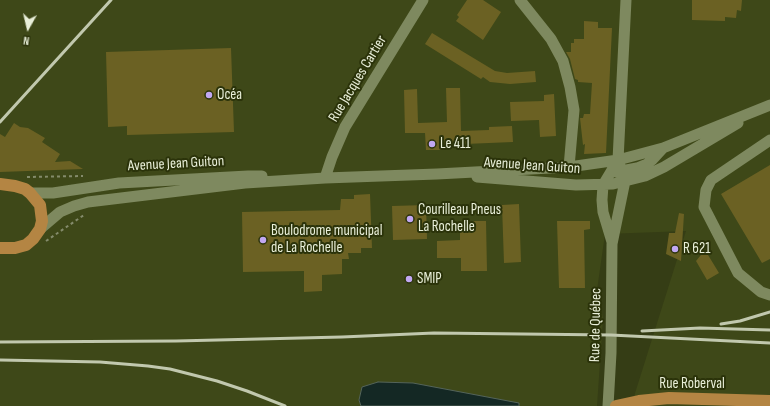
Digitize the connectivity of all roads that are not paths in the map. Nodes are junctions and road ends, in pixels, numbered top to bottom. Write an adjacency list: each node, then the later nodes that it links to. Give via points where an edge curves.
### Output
1 (423, 0): 13 (street, Rue Jacques Cartier, via 346,127)
2 (520, 0): 9 (street, via 551,39 563,60 574,110)
3 (626, 0): 8 (street, Rue de Québec)
4 (770, 105): 5 (street)
5 (754, 113): 7 (street, Avenue Jean Guiton); 12 (street, via 664,167 645,176)
6 (770, 140): 22 (street, via 711,180 706,190 704,207 738,273 761,292)
7 (663, 148): 8 (street, Avenue Jean Guiton); 12 (street, via 647,164)
8 (618, 160): 9 (street, Avenue Jean Guiton); 11 (street, Rue de Québec); 12 (street, Rue de Québec)
9 (569, 167): 10 (street, Avenue Jean Guiton)
10 (438, 174): 13 (street, Avenue Jean Guiton); 16 (street, Avenue Jean Guiton)
11 (609, 174): 12 (street); 16 (street, Rue de Québec)
12 (623, 176): 16 (street, Avenue Jean Guiton); 20 (street, Rue de Québec)
13 (325, 178): 14 (street, Avenue Jean Guiton, via 248,176); 17 (street, Avenue Jean Guiton)
14 (173, 180): 17 (street); 18 (street, Avenue Jean Guiton, via 119,183 53,193)
15 (0, 184): 18 (main road, via 25,189)
16 (603, 185): 20 (street, Rue de Québec, via 603,212)
17 (174, 192): 19 (street, Avenue Jean Guiton, via 88,202 60,212)
18 (30, 193): 19 (main road, via 40,205)
19 (40, 229): 21 (main road, via 26,244 15,248)
20 (612, 244): 24 (street, Rue de Québec)
21 (0, 248)
22 (770, 295)
23 (770, 401): 25 (main road, Rue Roberval, via 669,398 639,400)
24 (608, 406)
25 (616, 406)

